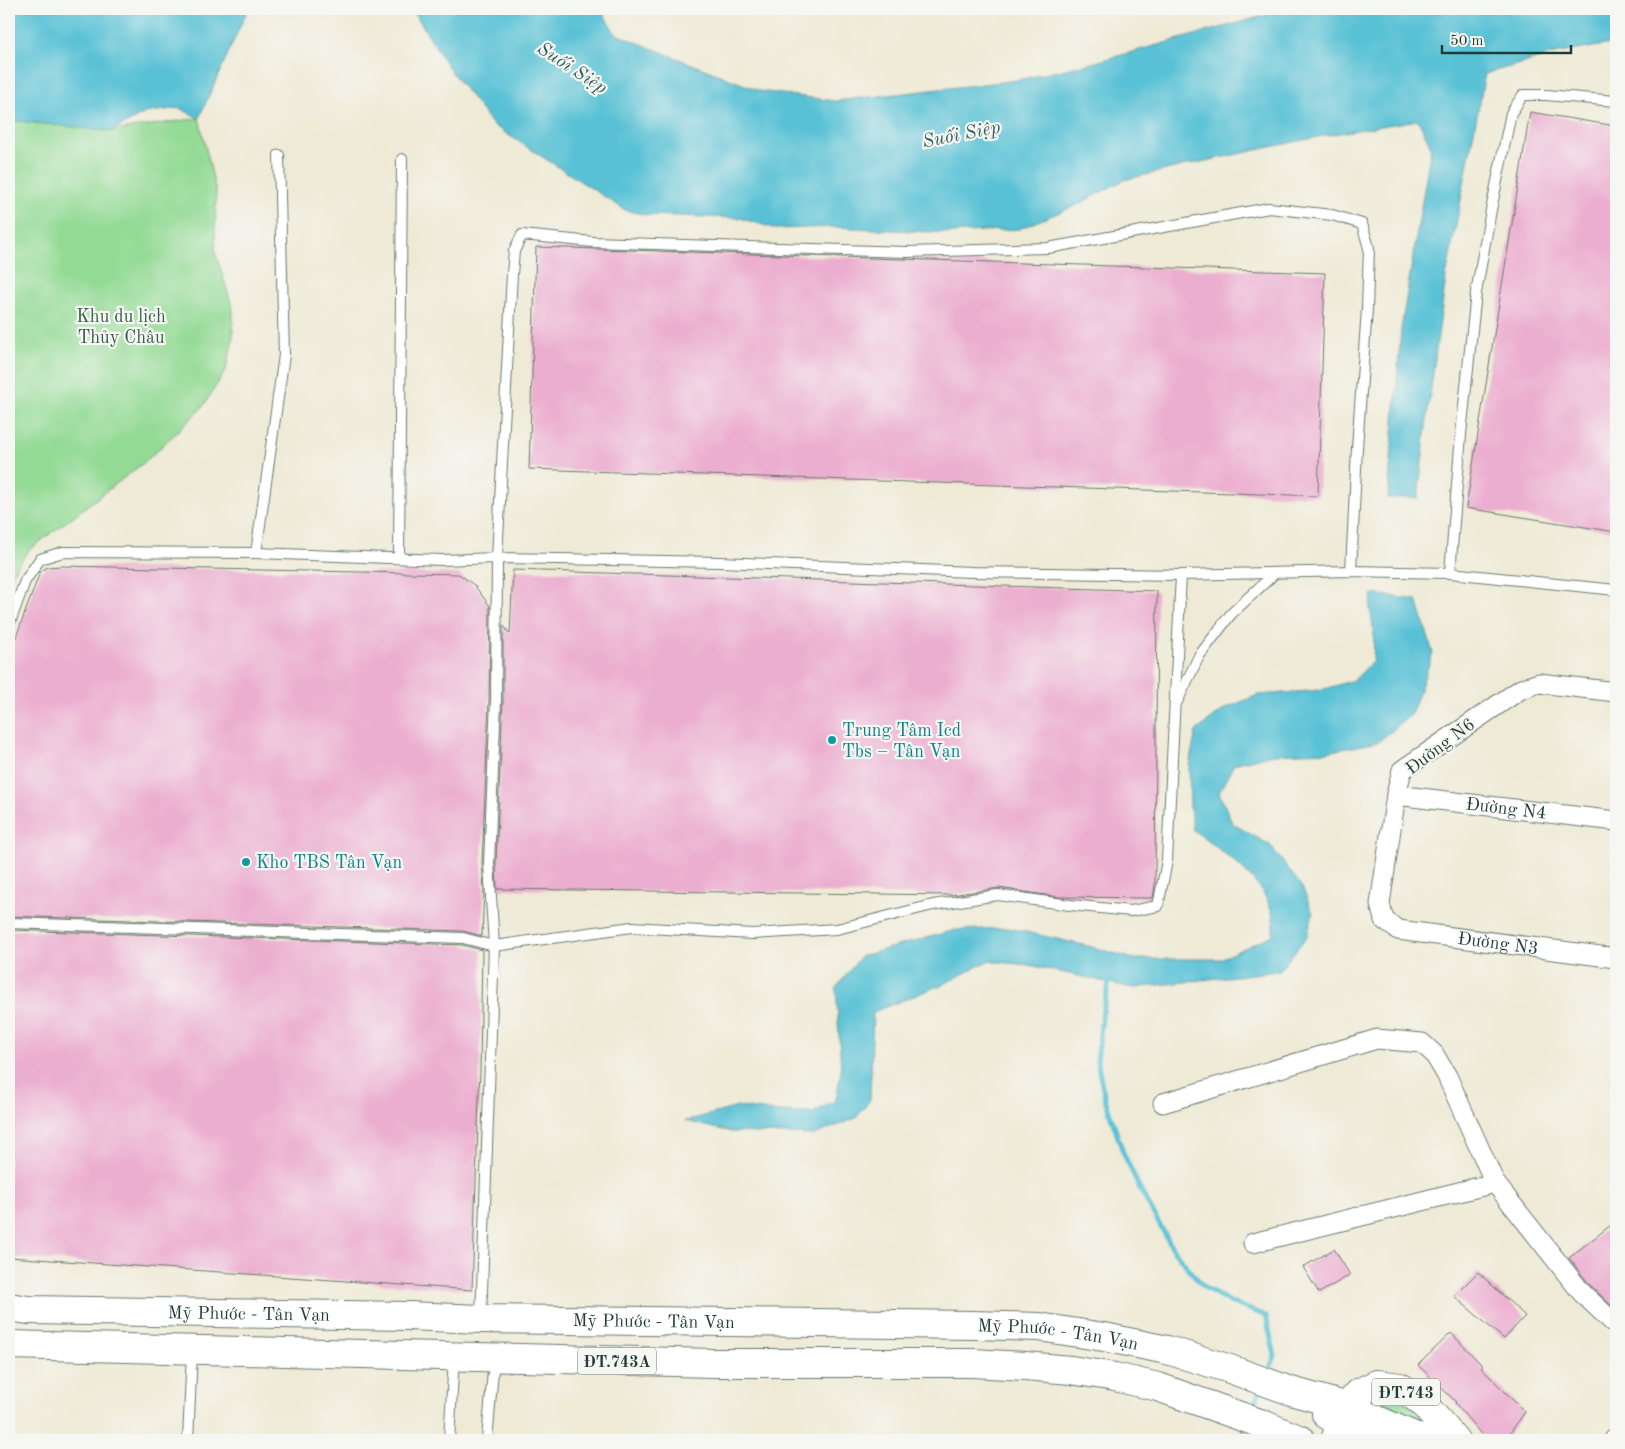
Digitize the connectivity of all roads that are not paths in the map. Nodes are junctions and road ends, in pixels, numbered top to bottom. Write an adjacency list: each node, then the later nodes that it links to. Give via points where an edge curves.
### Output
1 (1616, 101): 9 (lane, via 1523,95 1511,113 1476,293 1460,434)
2 (279, 154): 4 (lane, via 284,355)
3 (402, 159): 5 (lane)
4 (256, 553): 5 (lane); 12 (lane, via 63,552 40,560 25,581)
5 (399, 558): 6 (lane)
6 (497, 558): 7 (lane, via 512,274 514,250 522,235 593,242 906,252 1048,248 1269,208 1332,215 1362,224 1369,248); 10 (lane); 19 (lane, via 496,700 489,863)
7 (1351, 571): 8 (lane); 9 (lane)
8 (1275, 572): 10 (lane); 14 (lane, via 1230,614 1204,649)
9 (1450, 574): 11 (lane)
10 (1181, 575): 14 (lane)
11 (1616, 590)
12 (9, 625)
13 (1616, 692): 15 (street, Đường N6, via 1539,683 1521,689 1402,770)
14 (1175, 708): 19 (lane, via 1167,860 1158,906 1131,911 998,895 932,905 837,929 752,934 632,927)
15 (1396, 795): 16 (street, Đường N4); 17 (street, Đường N6, via 1380,904)
16 (1616, 820)
17 (1384, 920): 20 (street, Đường N3, via 1398,930)
18 (9, 923): 19 (lane, via 462,938)
19 (494, 946): 25 (lane)
20 (1616, 958)
21 (1163, 1103): 22 (street, via 1377,1039 1422,1043 1434,1054 1447,1076)
22 (1495, 1183): 23 (street); 26 (street, via 1582,1293)
23 (1253, 1243)
24 (15, 1310): 25 (main road, Mỹ Phước - Tân Vạn)
25 (481, 1319): 31 (main road, Mỹ Phước - Tân Vạn, via 1039,1327 1104,1336 1227,1368 1291,1391)
26 (1616, 1325)
27 (9, 1345): 28 (main road, Mỹ Phước - Tân Vạn / ĐT.743A)
28 (192, 1351): 29 (main road, Mỹ Phước - Tân Vạn / ĐT.743A); 33 (lane)
29 (454, 1357): 30 (main road, Mỹ Phước - Tân Vạn / ĐT.743A); 34 (lane)
30 (494, 1358): 35 (lane); 36 (main road, Mỹ Phước - Tân Vạn / ĐT.743A, via 713,1363 973,1363 1071,1370 1158,1387)
31 (1341, 1424): 37 (main road, Mỹ Phước - Tân Vạn); 38 (main road, Mỹ Phước - Tân Vạn); 39 (main road, ĐT.743, via 1358,1394 1377,1384 1400,1387 1420,1401)
32 (1616, 1437): 40 (street)
33 (188, 1440)
34 (449, 1440)
35 (487, 1440)
36 (1301, 1440)
37 (1375, 1440)
38 (1423, 1440)
39 (1455, 1440)
40 (1614, 1440)

